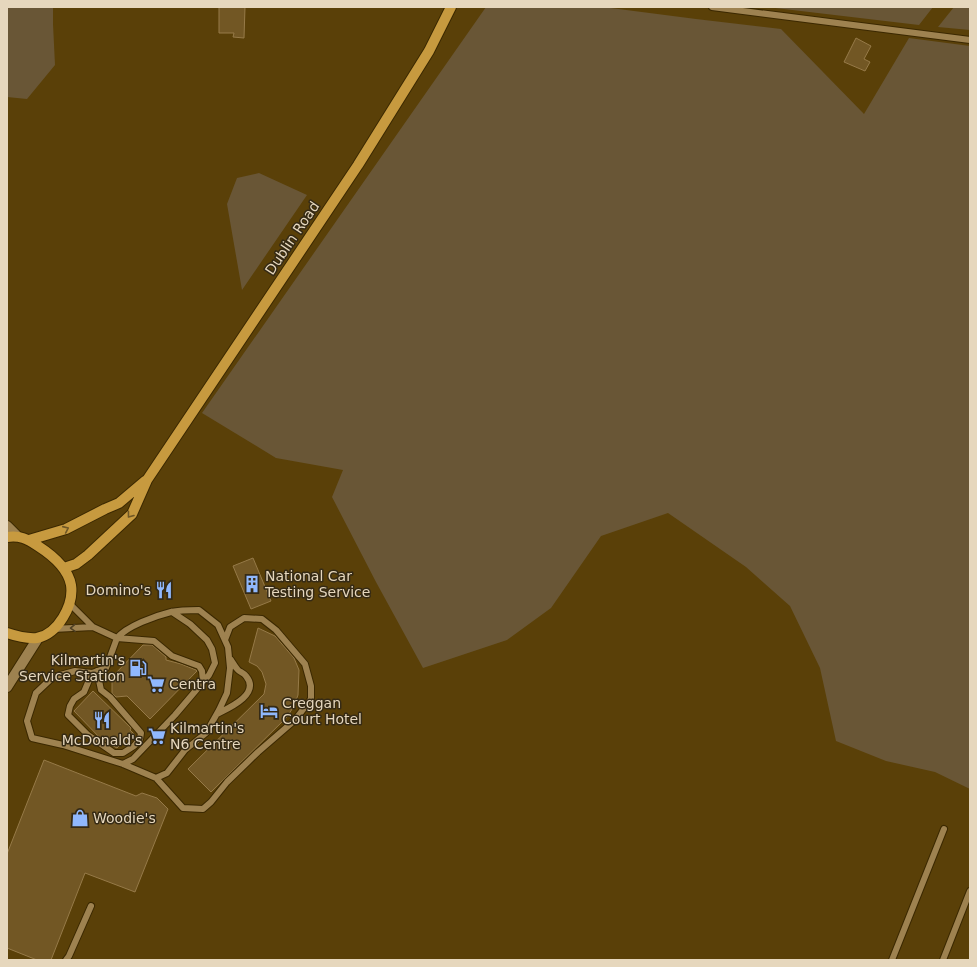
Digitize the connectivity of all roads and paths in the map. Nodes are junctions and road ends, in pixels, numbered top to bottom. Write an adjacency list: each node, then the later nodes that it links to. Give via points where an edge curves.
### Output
1 (451, 7): 4 (main road, Dublin Road, via 429,51 358,166)
2 (712, 7): 3 (lane)
3 (970, 40)
4 (147, 480): 7 (main road, Dublin Road, one-way to 4, via 66,529 105,510); 8 (main road, Dublin Road, one-way to 8, via 132,514 88,555 76,564)
5 (7, 526): 6 (main road)
6 (11, 536): 7 (main road)
7 (29, 540): 8 (main road)
8 (64, 568): 9 (main road, via 70,584)
9 (70, 604): 11 (lane); 12 (main road)
10 (172, 612): 15 (lane, via 142,622 122,632); 16 (lane, via 199,610 218,626); 19 (lane, via 190,624 207,640 212,649 215,663)
11 (94, 628): 12 (lane, one-way to 12); 15 (lane)
12 (52, 629): 14 (main road)
13 (7, 633): 14 (main road, via 25,638)
14 (38, 638): 20 (main road)
15 (117, 638): 18 (lane, via 106,668); 19 (lane, via 154,641 172,656 200,666)
16 (225, 640): 17 (lane); 23 (lane, via 230,627 244,618 262,619 276,630 305,664 311,686 311,699 295,720 258,752 202,809 183,808)
17 (230, 659): 21 (lane, via 227,693); 21 (lane, via 246,676 250,685 248,694)
18 (94, 672): 18 (lane, via 84,692 74,699 68,715 98,742 114,753 123,753 134,746 141,733 101,690); 22 (lane, via 75,671 53,678 36,693 27,721 32,738)
19 (204, 682): 22 (lane, via 133,759)
20 (7, 687)
21 (217, 714): 23 (lane, via 206,733 185,750 167,773)
22 (123, 764): 23 (lane)
23 (156, 778)
24 (944, 829): 28 (lane)
25 (970, 890): 29 (lane)
26 (91, 906): 27 (lane)
27 (66, 960)
28 (892, 960)
29 (943, 960)

